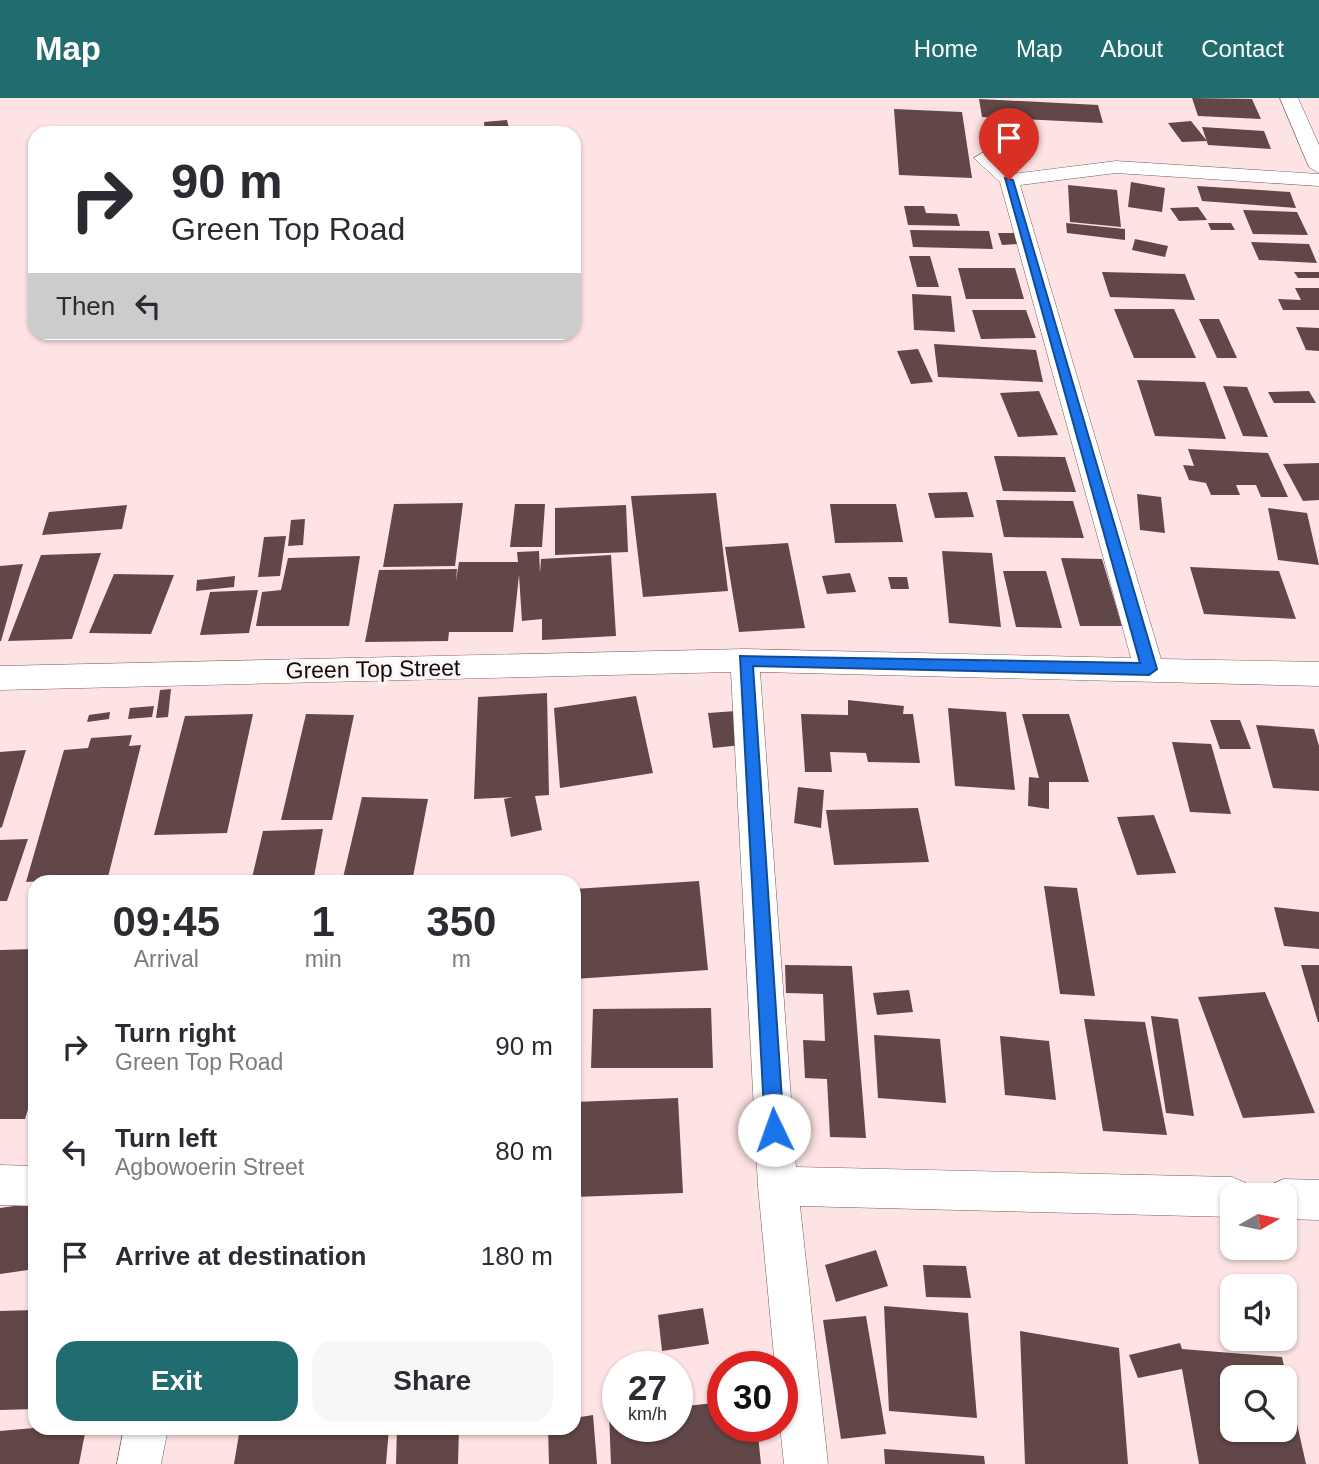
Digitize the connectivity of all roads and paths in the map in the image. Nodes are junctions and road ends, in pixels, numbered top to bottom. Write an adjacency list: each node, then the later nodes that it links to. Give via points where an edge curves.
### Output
1 (1289, 98): 3 (street)
2 (985, 158): 4 (street)
3 (1319, 167)
4 (1009, 180): 5 (street, via 1116,167); 7 (street)
5 (1319, 180)
6 (745, 660): 7 (street, Green Top Street); 9 (street, Green Top Street); 12 (street)
7 (1149, 669): 8 (street, Green Top Street)
8 (1319, 674)
9 (0, 678)
10 (0, 1185): 11 (street)
11 (28, 1186)
12 (778, 1186): 13 (street); 18 (street)
13 (1220, 1197)
14 (1297, 1199): 15 (street)
15 (1319, 1200)
16 (145, 1435): 17 (street)
17 (139, 1464)
18 (806, 1464)

